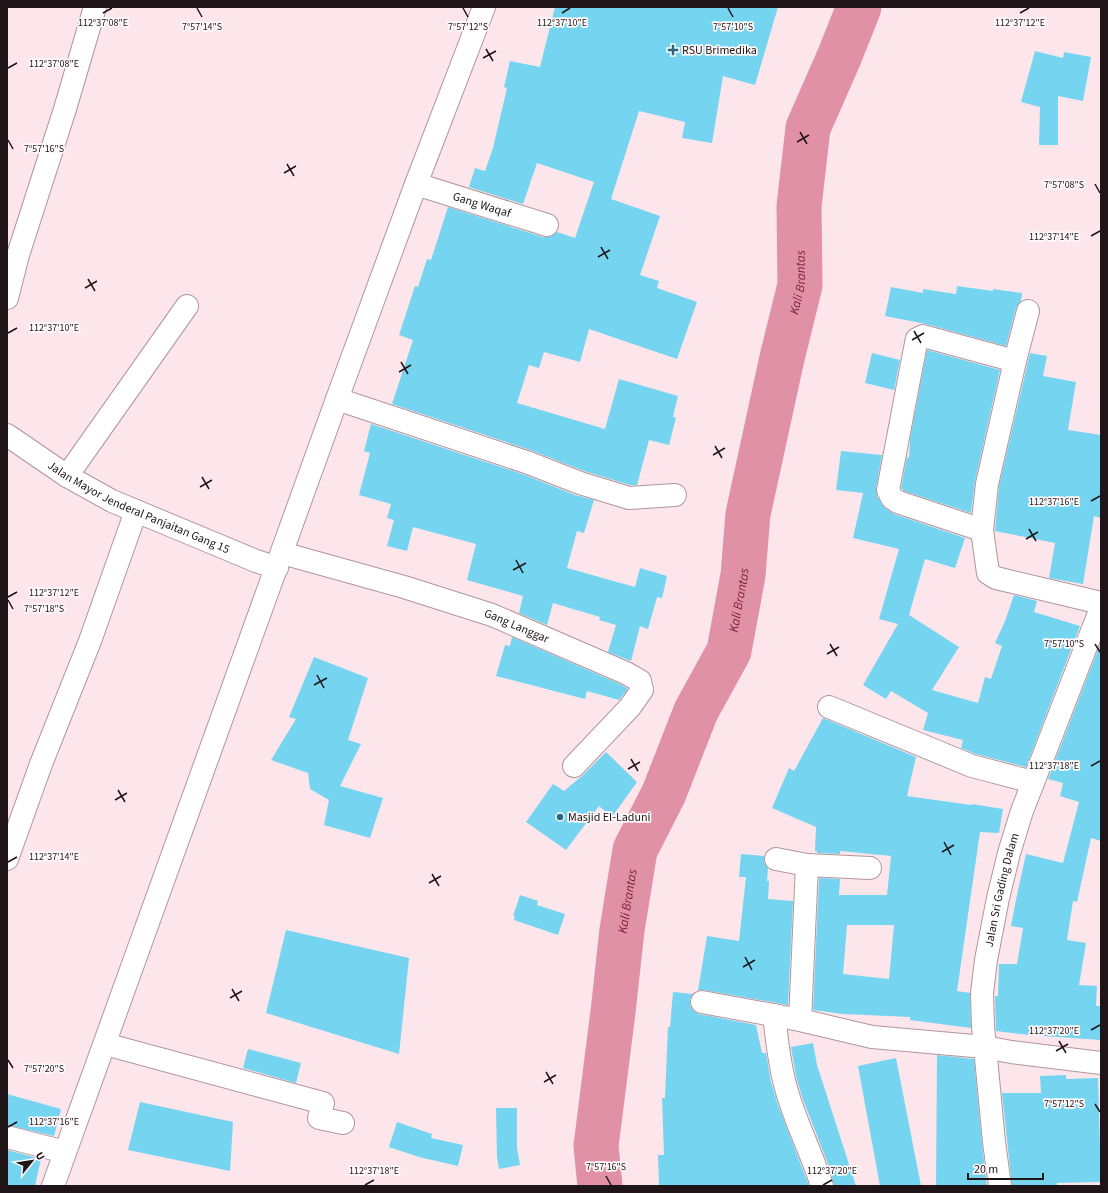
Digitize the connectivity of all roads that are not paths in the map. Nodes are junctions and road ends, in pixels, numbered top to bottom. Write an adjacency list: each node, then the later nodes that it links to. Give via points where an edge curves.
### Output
1 (95, 7): 5 (street)
2 (484, 7): 3 (street)
3 (416, 184): 4 (street, Gang Waqaf); 9 (street)
4 (547, 225)
5 (7, 298)
6 (187, 306): 11 (street)
7 (1028, 311): 8 (street)
8 (1015, 361): 14 (street, via 987,484); 14 (street, via 923,336 916,343 888,490 892,498 898,502)
9 (337, 399): 12 (street, via 629,498); 15 (street)
10 (7, 435): 11 (street, Jalan Mayor Jenderal Panjaitan Gang 15)
11 (66, 476): 13 (street, Jalan Mayor Jenderal Panjaitan Gang 15)
12 (675, 495)
13 (136, 511): 15 (street, Jalan Mayor Jenderal Panjaitan Gang 15, via 256,561); 21 (street, via 90,641 41,764)
14 (982, 530): 16 (street, via 988,573 996,578)
15 (279, 560): 19 (street, Gang Langgar, via 404,587 492,615 640,681 642,690 630,707); 28 (street)
16 (1101, 603)
17 (1101, 608): 20 (street, Jalan Sri Gading Dalam)
18 (828, 707): 20 (street, via 972,766)
19 (574, 766)
20 (1033, 782): 29 (street, Jalan Sri Gading Dalam, via 1009,853 986,960 982,993)
21 (7, 859)
22 (776, 859): 23 (street)
23 (807, 865): 24 (street); 27 (street)
24 (870, 868)
25 (702, 1002): 26 (street)
26 (774, 1015): 27 (street); 35 (street, via 779,1061 786,1089)
27 (800, 1020): 29 (street, via 872,1036)
28 (105, 1044): 31 (street, via 323,1103 319,1118); 33 (street)
29 (985, 1047): 30 (street); 36 (street, Jalan Sri Gading Dalam)
30 (1101, 1063)
31 (343, 1122)
32 (7, 1137): 33 (street)
33 (65, 1152): 34 (street)
34 (54, 1186)
35 (822, 1186)
36 (1000, 1186)

